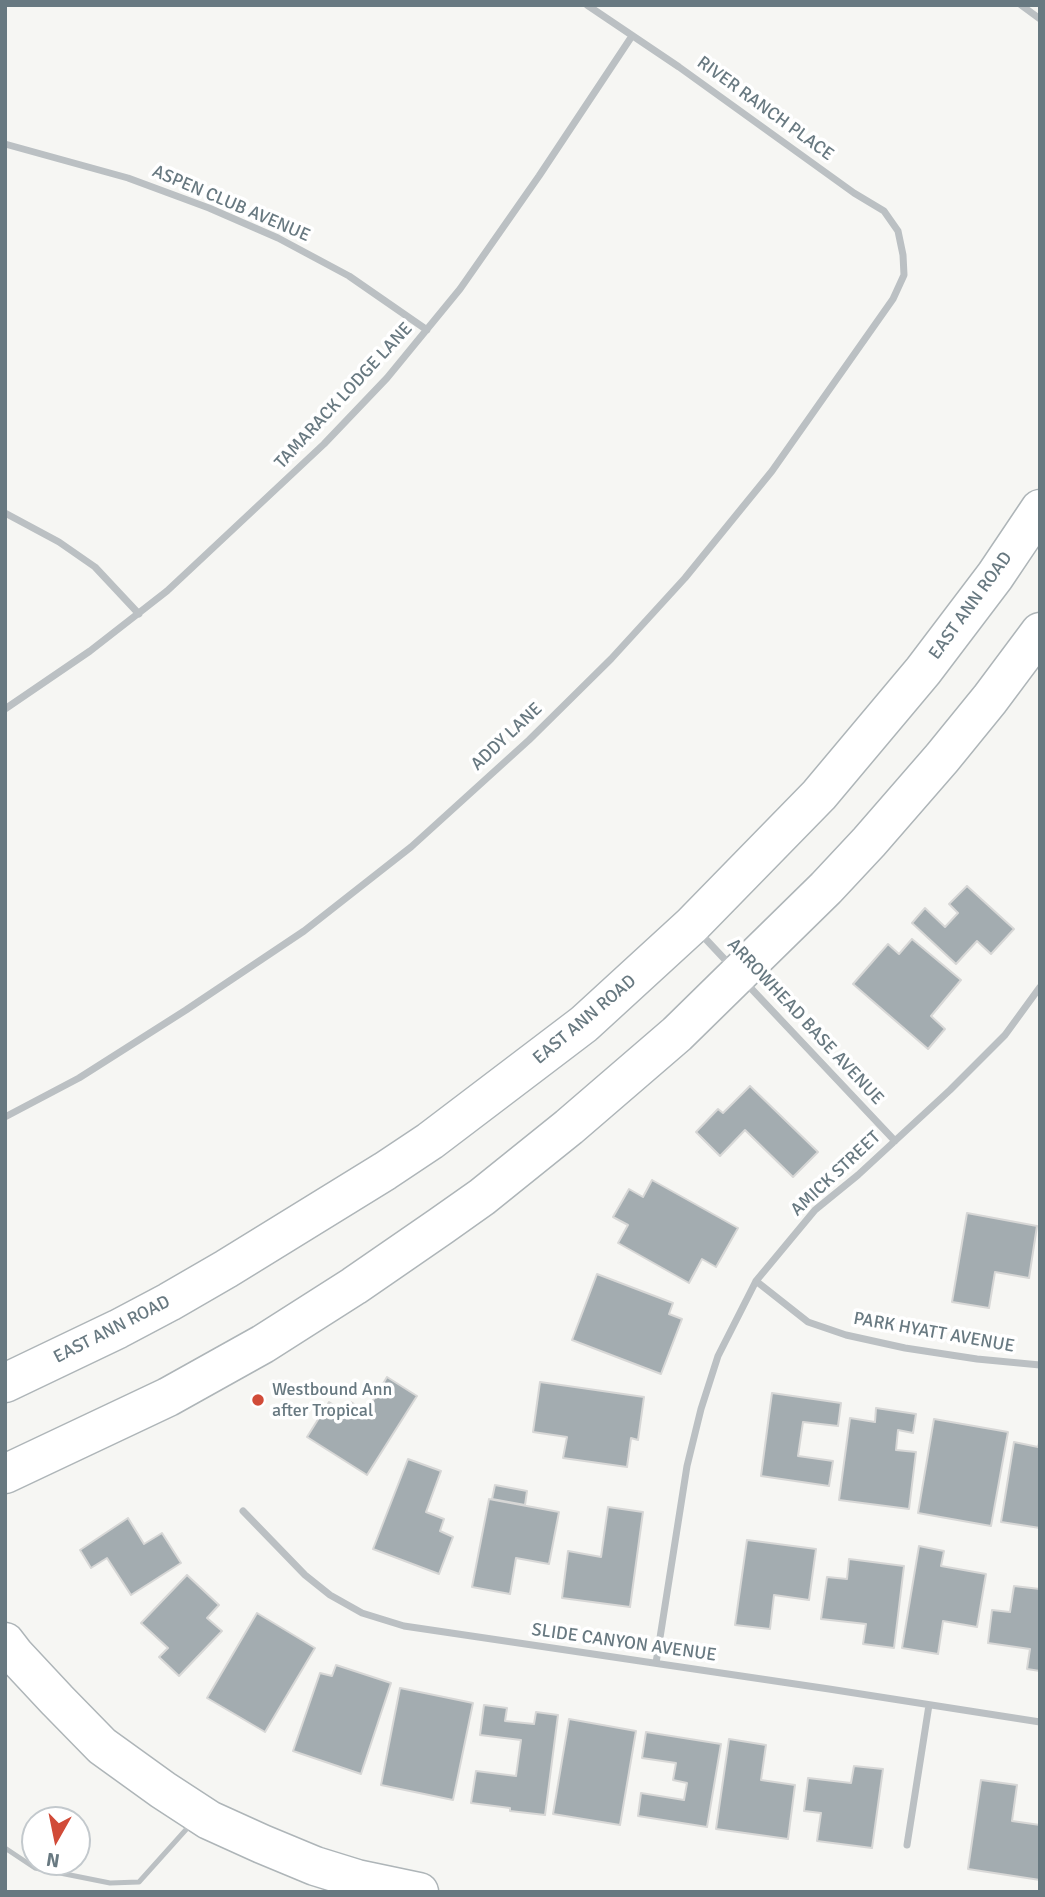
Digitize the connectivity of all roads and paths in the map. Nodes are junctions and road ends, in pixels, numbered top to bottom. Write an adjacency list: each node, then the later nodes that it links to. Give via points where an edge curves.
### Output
1 (587, 5): 4 (street, RIVER RANCH PLACE)
2 (1021, 5): 3 (street)
3 (1040, 19)
4 (632, 36): 6 (street, RIVER RANCH PLACE, via 884,211 898,230); 7 (street, TAMARACK LODGE LANE, via 468,278)
5 (5, 145): 7 (street, ASPEN CLUB AVENUE, via 128,178 209,208 349,276)
6 (903, 255): 16 (street, ADDY LANE, via 904,275 893,299 772,471 685,578 529,740 411,848 304,931 79,1078)
7 (427, 330): 10 (street, TAMARACK LODGE LANE, via 324,444)
8 (1040, 509): 13 (main road, EAST ANN ROAD, via 915,681 819,795)
9 (5, 513): 10 (street, via 95,567)
10 (139, 614): 12 (street, TAMARACK LODGE LANE)
11 (1040, 632): 14 (main road, via 990,699 869,842)
12 (5, 709)
13 (692, 925): 14 (street, ARROWHEAD BASE AVENUE); 20 (main road, EAST ANN ROAD, via 573,1032 385,1171 169,1302)
14 (739, 975): 17 (street, ARROWHEAD BASE AVENUE); 21 (main road, via 569,1127 395,1259 188,1387)
15 (1040, 987): 17 (street, AMICK STREET, via 1005,1035)
16 (5, 1117)
17 (895, 1141): 18 (street, AMICK STREET, via 815,1210)
18 (755, 1281): 19 (street, PARK HYATT AVENUE, via 808,1322 846,1335 917,1350); 24 (street, AMICK STREET, via 718,1356 701,1409 687,1466)
19 (1040, 1365)
20 (5, 1383)
21 (5, 1474)
22 (243, 1511): 24 (street, SLIDE CANYON AVENUE, via 305,1575 362,1613 404,1626)
23 (5, 1642): 27 (main road, via 102,1746)
24 (656, 1663): 25 (street, SLIDE CANYON AVENUE)
25 (929, 1705): 26 (street, SLIDE CANYON AVENUE); 28 (street)
26 (1040, 1722)
27 (200, 1814): 29 (lane, via 139,1882 110,1883 34,1867); 30 (main road, via 315,1866)
28 (907, 1845)
29 (5, 1847)
30 (419, 1892)

